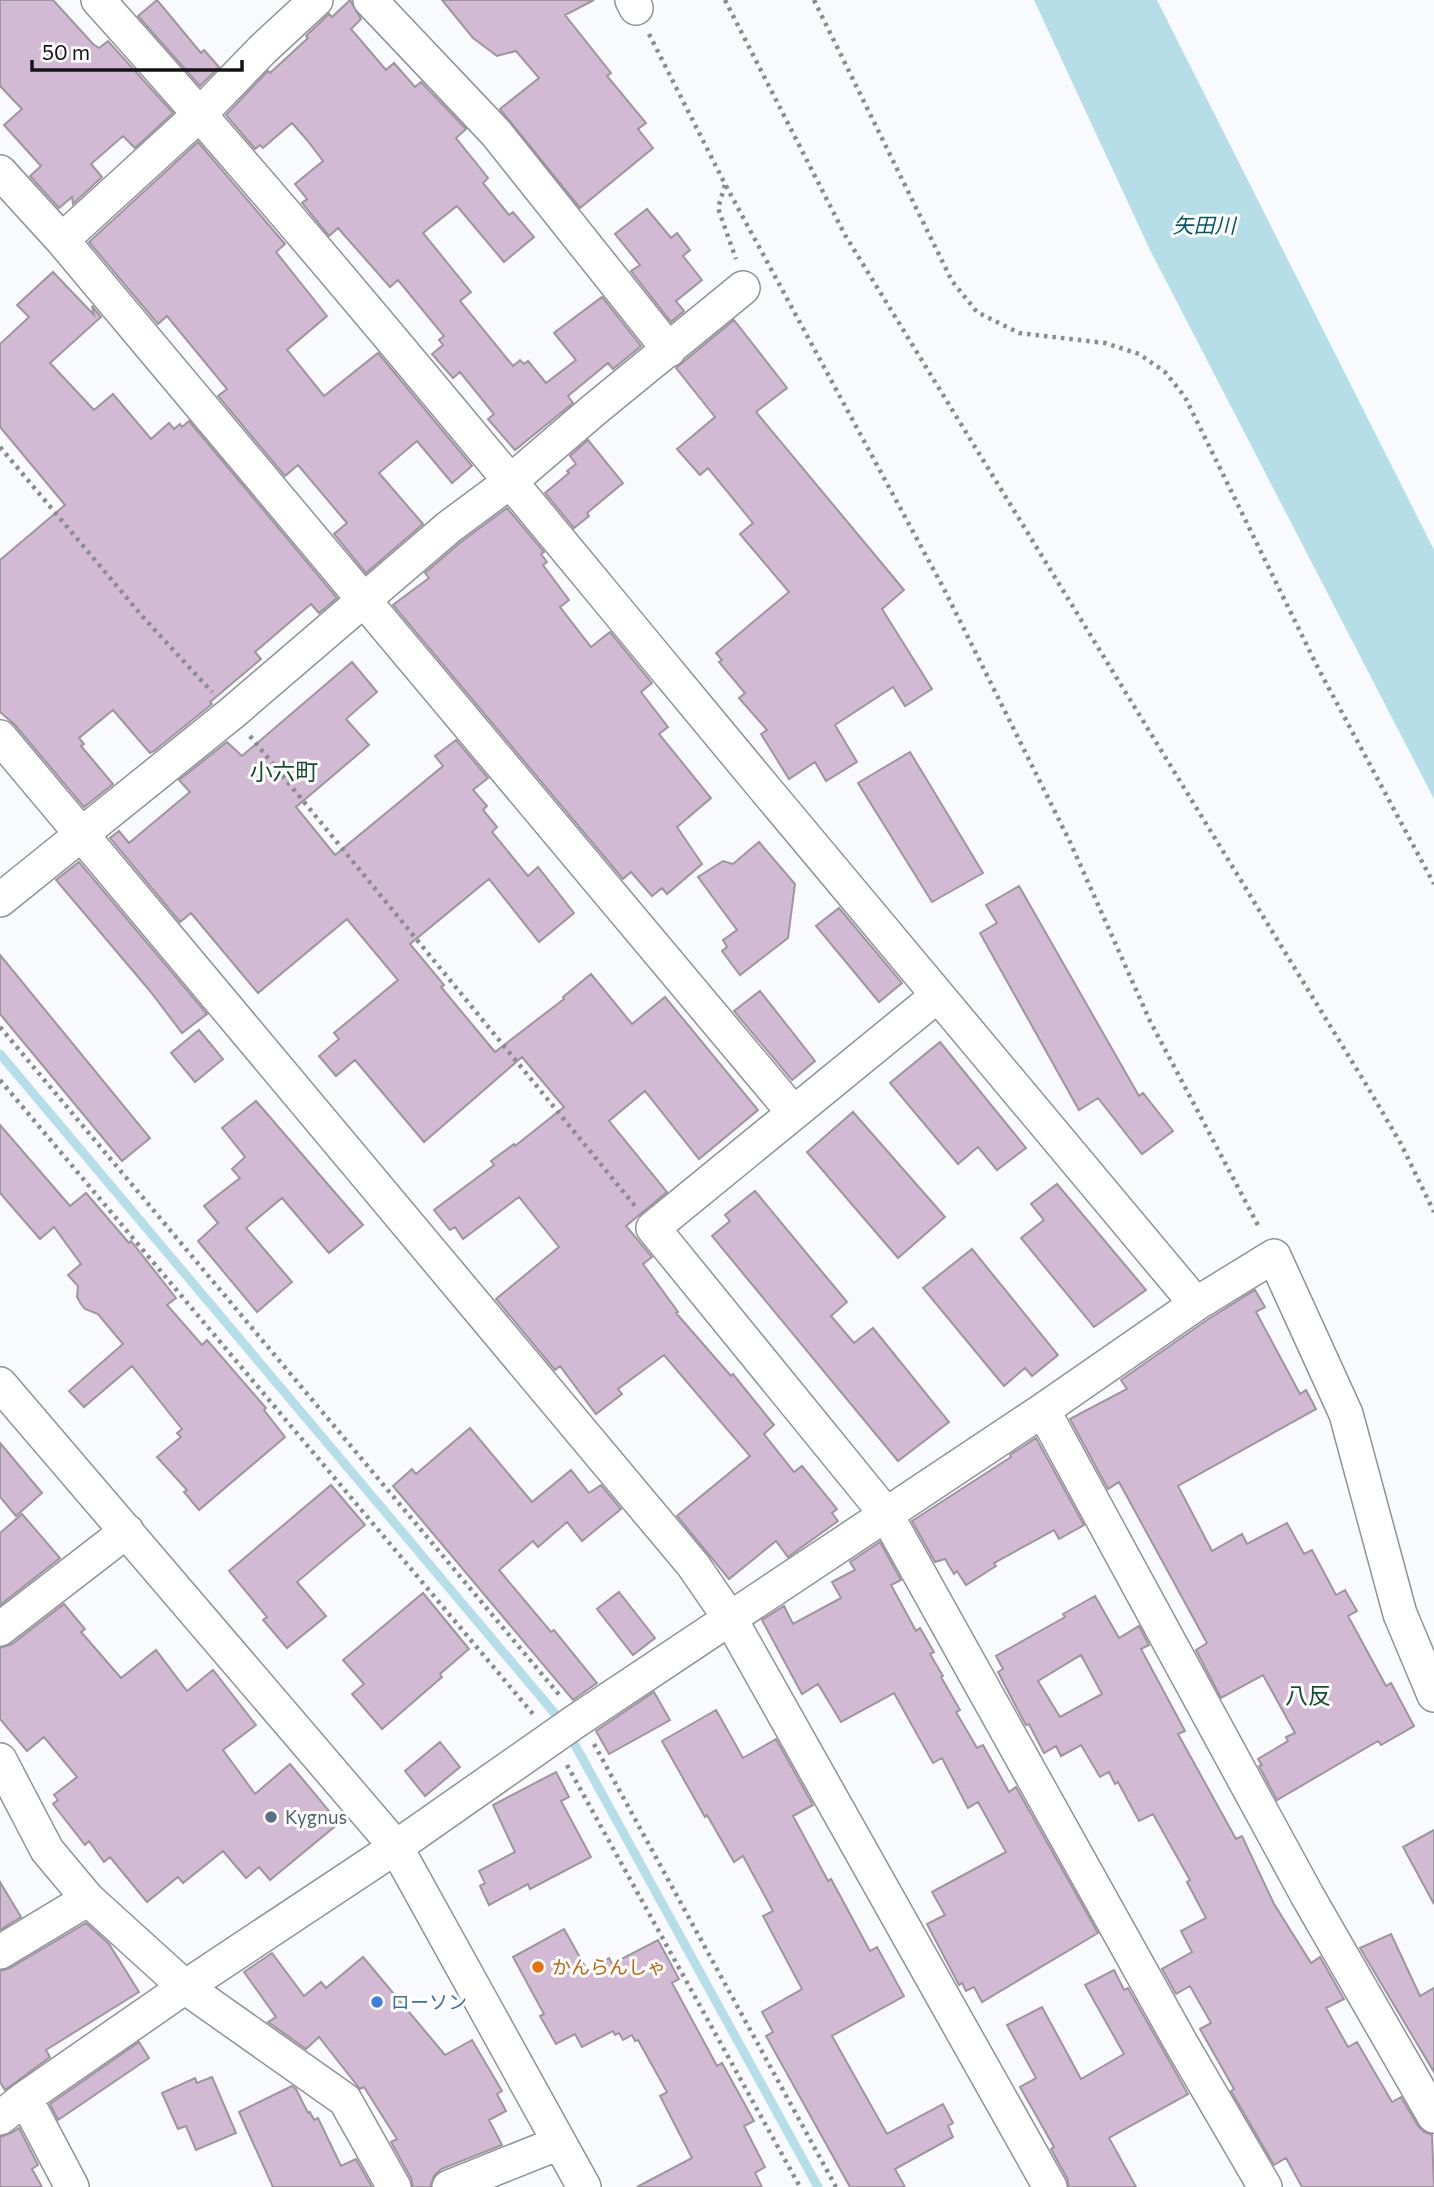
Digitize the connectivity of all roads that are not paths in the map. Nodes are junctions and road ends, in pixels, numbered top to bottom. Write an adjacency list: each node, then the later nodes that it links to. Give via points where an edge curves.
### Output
1 (98, 0): 4 (street)
2 (316, 0): 4 (street)
3 (370, 0): 8 (street, via 496,133)
4 (200, 114): 6 (street); 9 (street)
5 (0, 172): 6 (street)
6 (62, 240): 10 (street)
7 (743, 288): 8 (street)
8 (669, 350): 9 (street)
9 (511, 481): 10 (street); 14 (street)
10 (363, 601): 12 (street); 15 (street)
11 (0, 737): 12 (street)
12 (82, 834): 13 (street); 21 (street, via 693,1565)
13 (0, 901)
14 (937, 996): 15 (street); 16 (street)
15 (793, 1112): 19 (street, via 653,1228)
16 (1196, 1304): 18 (street); 23 (street, via 1274,1256 1346,1414 1400,1614)
17 (0, 1384): 20 (street)
18 (1043, 1410): 19 (street); 30 (street, via 1307,1895)
19 (886, 1514): 21 (street); 37 (street)
20 (127, 1531): 22 (street); 25 (street)
21 (731, 1620): 25 (street); 36 (street)
22 (0, 1629)
23 (1434, 1695)
24 (0, 1760): 26 (street, via 47,1850)
25 (396, 1847): 28 (street); 31 (street)
26 (88, 1899): 27 (street); 28 (street)
27 (0, 1952)
28 (185, 1987): 29 (street); 33 (street, via 345,2100)
29 (12, 2108): 32 (street)
30 (1434, 2116)
31 (559, 2143): 34 (street); 35 (street)
32 (72, 2187)
33 (394, 2187)
34 (449, 2187)
35 (584, 2187)
36 (1051, 2187)
37 (1265, 2187)

